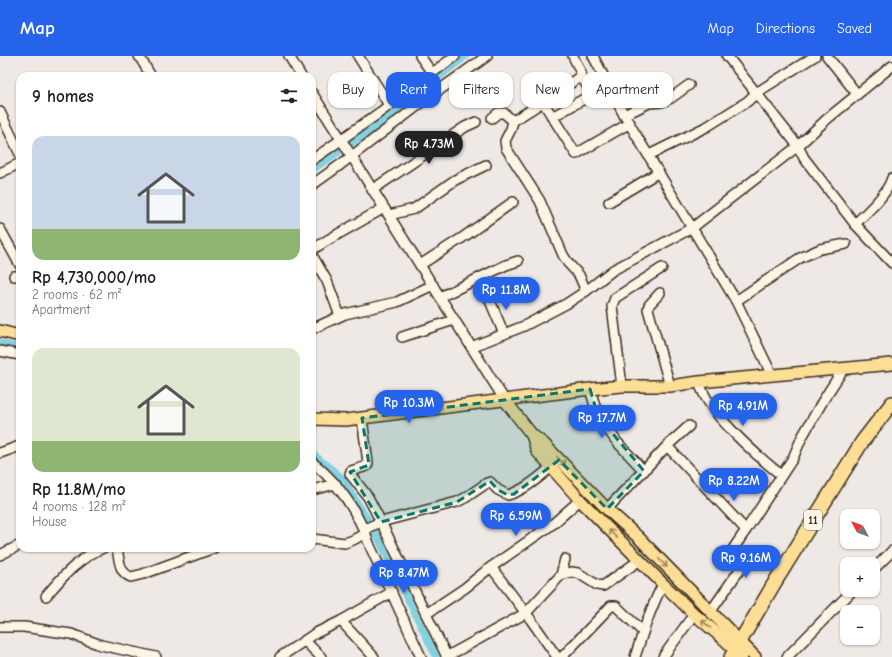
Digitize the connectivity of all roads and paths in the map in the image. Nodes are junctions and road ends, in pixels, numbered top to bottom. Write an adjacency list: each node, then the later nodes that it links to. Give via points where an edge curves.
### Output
1 (139, 56): 13 (street)
2 (289, 56): 14 (street)
3 (358, 56): 24 (street)
4 (420, 56): 15 (street)
5 (487, 56): 40 (street)
6 (572, 56): 17 (street)
7 (593, 56): 30 (street)
8 (815, 56): 21 (street)
9 (827, 56): 22 (street)
10 (454, 57): 16 (street)
11 (731, 57): 21 (street)
12 (892, 66): 22 (street)
13 (149, 72)
14 (299, 72)
15 (431, 72)
16 (433, 72)
17 (582, 73)
18 (582, 76): 19 (street)
19 (574, 81)
20 (688, 85): 30 (street, via 671,98 650,103)
21 (756, 93): 38 (street); 39 (street, via 748,101 708,126)
22 (857, 94): 38 (street)
23 (316, 99): 36 (street)
24 (386, 100)
25 (582, 100): 31 (street)
26 (386, 107): 36 (street)
27 (533, 108): 33 (street)
28 (547, 108): 31 (street)
29 (0, 112): 37 (street)
30 (624, 115): 35 (street)
31 (552, 117): 35 (street, via 576,154)
32 (492, 118): 33 (street, via 498,113 504,113)
33 (513, 120): 64 (street, via 504,141 506,148 540,201 563,255 579,275)
34 (476, 122): 48 (street)
35 (630, 123): 39 (street)
36 (342, 141): 40 (street); 41 (street)
37 (16, 146)
38 (798, 146): 52 (street, via 804,158); 53 (street)
39 (649, 155): 44 (street)
40 (351, 156): 47 (street); 48 (street)
41 (316, 157)
42 (16, 165): 45 (street)
43 (486, 165): 51 (street, via 456,180 414,209)
44 (659, 172): 50 (street); 53 (street)
45 (0, 173)
46 (892, 178): 52 (street, via 878,200)
47 (316, 182)
48 (372, 190): 51 (street)
49 (513, 202): 61 (street)
50 (609, 202)
51 (387, 211): 56 (street); 61 (street)
52 (855, 224): 60 (street)
53 (692, 228): 64 (street, via 614,270); 68 (street)
54 (0, 229): 57 (street)
55 (846, 244): 68 (street, via 820,249 800,258)
56 (316, 247)
57 (16, 258)
58 (518, 261): 67 (street)
59 (316, 262): 69 (street, via 327,281)
60 (892, 263)
61 (420, 265): 63 (street)
62 (662, 268): 83 (street, via 615,298 612,306)
63 (433, 285): 67 (street); 69 (street, via 397,302)
64 (586, 292): 73 (street)
65 (660, 293): 84 (street, via 648,309)
66 (488, 296): 73 (street)
67 (440, 297): 70 (street)
68 (736, 301): 81 (street)
69 (340, 316): 71 (street)
70 (454, 320): 75 (street); 76 (street)
71 (316, 327)
72 (0, 331): 74 (main road)
73 (504, 334): 76 (street)
74 (16, 335)
75 (402, 337)
76 (472, 347): 86 (street)
77 (0, 351): 78 (street)
78 (16, 354)
79 (892, 364): 80 (main road)
80 (844, 368): 81 (main road); 98 (street)
81 (772, 375): 82 (main road)
82 (699, 382): 84 (main road); 98 (street, via 714,408 734,432)
83 (622, 386): 84 (main road); 85 (main road)
84 (670, 386)
85 (590, 389): 86 (main road); 97 (street, via 598,416 617,442)
86 (504, 399): 88 (main road); 91 (main road)
87 (891, 405): 130 (highway, 11, via 862,442 775,582)
88 (362, 418): 89 (main road); 103 (street, via 368,465 350,472 368,497)
89 (316, 419)
90 (689, 426): 92 (street)
91 (532, 435): 96 (main road, via 537,451); 102 (main road, one-way to 102, via 544,444)
92 (667, 446): 97 (street); 105 (street)
93 (16, 447): 94 (street)
94 (0, 452)
95 (316, 465): 99 (street)
96 (551, 467): 101 (main road); 103 (street, via 514,494 508,495 498,490 490,482 457,502)
97 (644, 471): 102 (street)
98 (781, 476): 105 (street)
99 (336, 484): 100 (street); 104 (street)
100 (316, 489)
101 (580, 500): 114 (main road, one-way to 101); 116 (street, via 554,523)
102 (607, 509): 122 (main road, one-way to 122)
103 (379, 522): 104 (street); 124 (street)
104 (366, 529): 106 (street, via 345,543); 119 (street)
105 (746, 530): 122 (street, via 733,549 745,559 745,562)
106 (316, 539)
107 (16, 547): 112 (street)
108 (892, 551): 115 (street)
109 (96, 552): 120 (street, via 76,564)
110 (118, 552): 111 (street, via 121,569 131,577)
111 (203, 552)
112 (0, 555)
113 (565, 559): 117 (street)
114 (640, 560): 117 (street, via 603,586 578,573); 118 (main road)
115 (880, 563)
116 (491, 567): 123 (street); 124 (street)
117 (561, 575): 123 (street)
118 (663, 584): 125 (main road); 128 (street)
119 (392, 592): 126 (street); 135 (street)
120 (46, 596)
121 (846, 597): 142 (street)
122 (711, 611): 130 (main road)
123 (526, 613): 136 (street); 137 (street)
124 (426, 614): 136 (street)
125 (694, 614): 130 (main road, one-way to 125); 140 (street)
126 (341, 621): 129 (street); 134 (street)
127 (0, 627): 131 (street, via 24,627 71,634 101,645)
128 (643, 632): 138 (street, via 616,606 611,606); 139 (street)
129 (305, 641): 132 (street); 133 (street)
130 (737, 651): 141 (main road)
131 (156, 657)
132 (280, 657)
133 (321, 657)
134 (374, 657)
135 (421, 657)
136 (446, 657)
137 (557, 657)
138 (562, 657)
139 (635, 657)
140 (663, 657)
141 (755, 657)
142 (787, 657)

